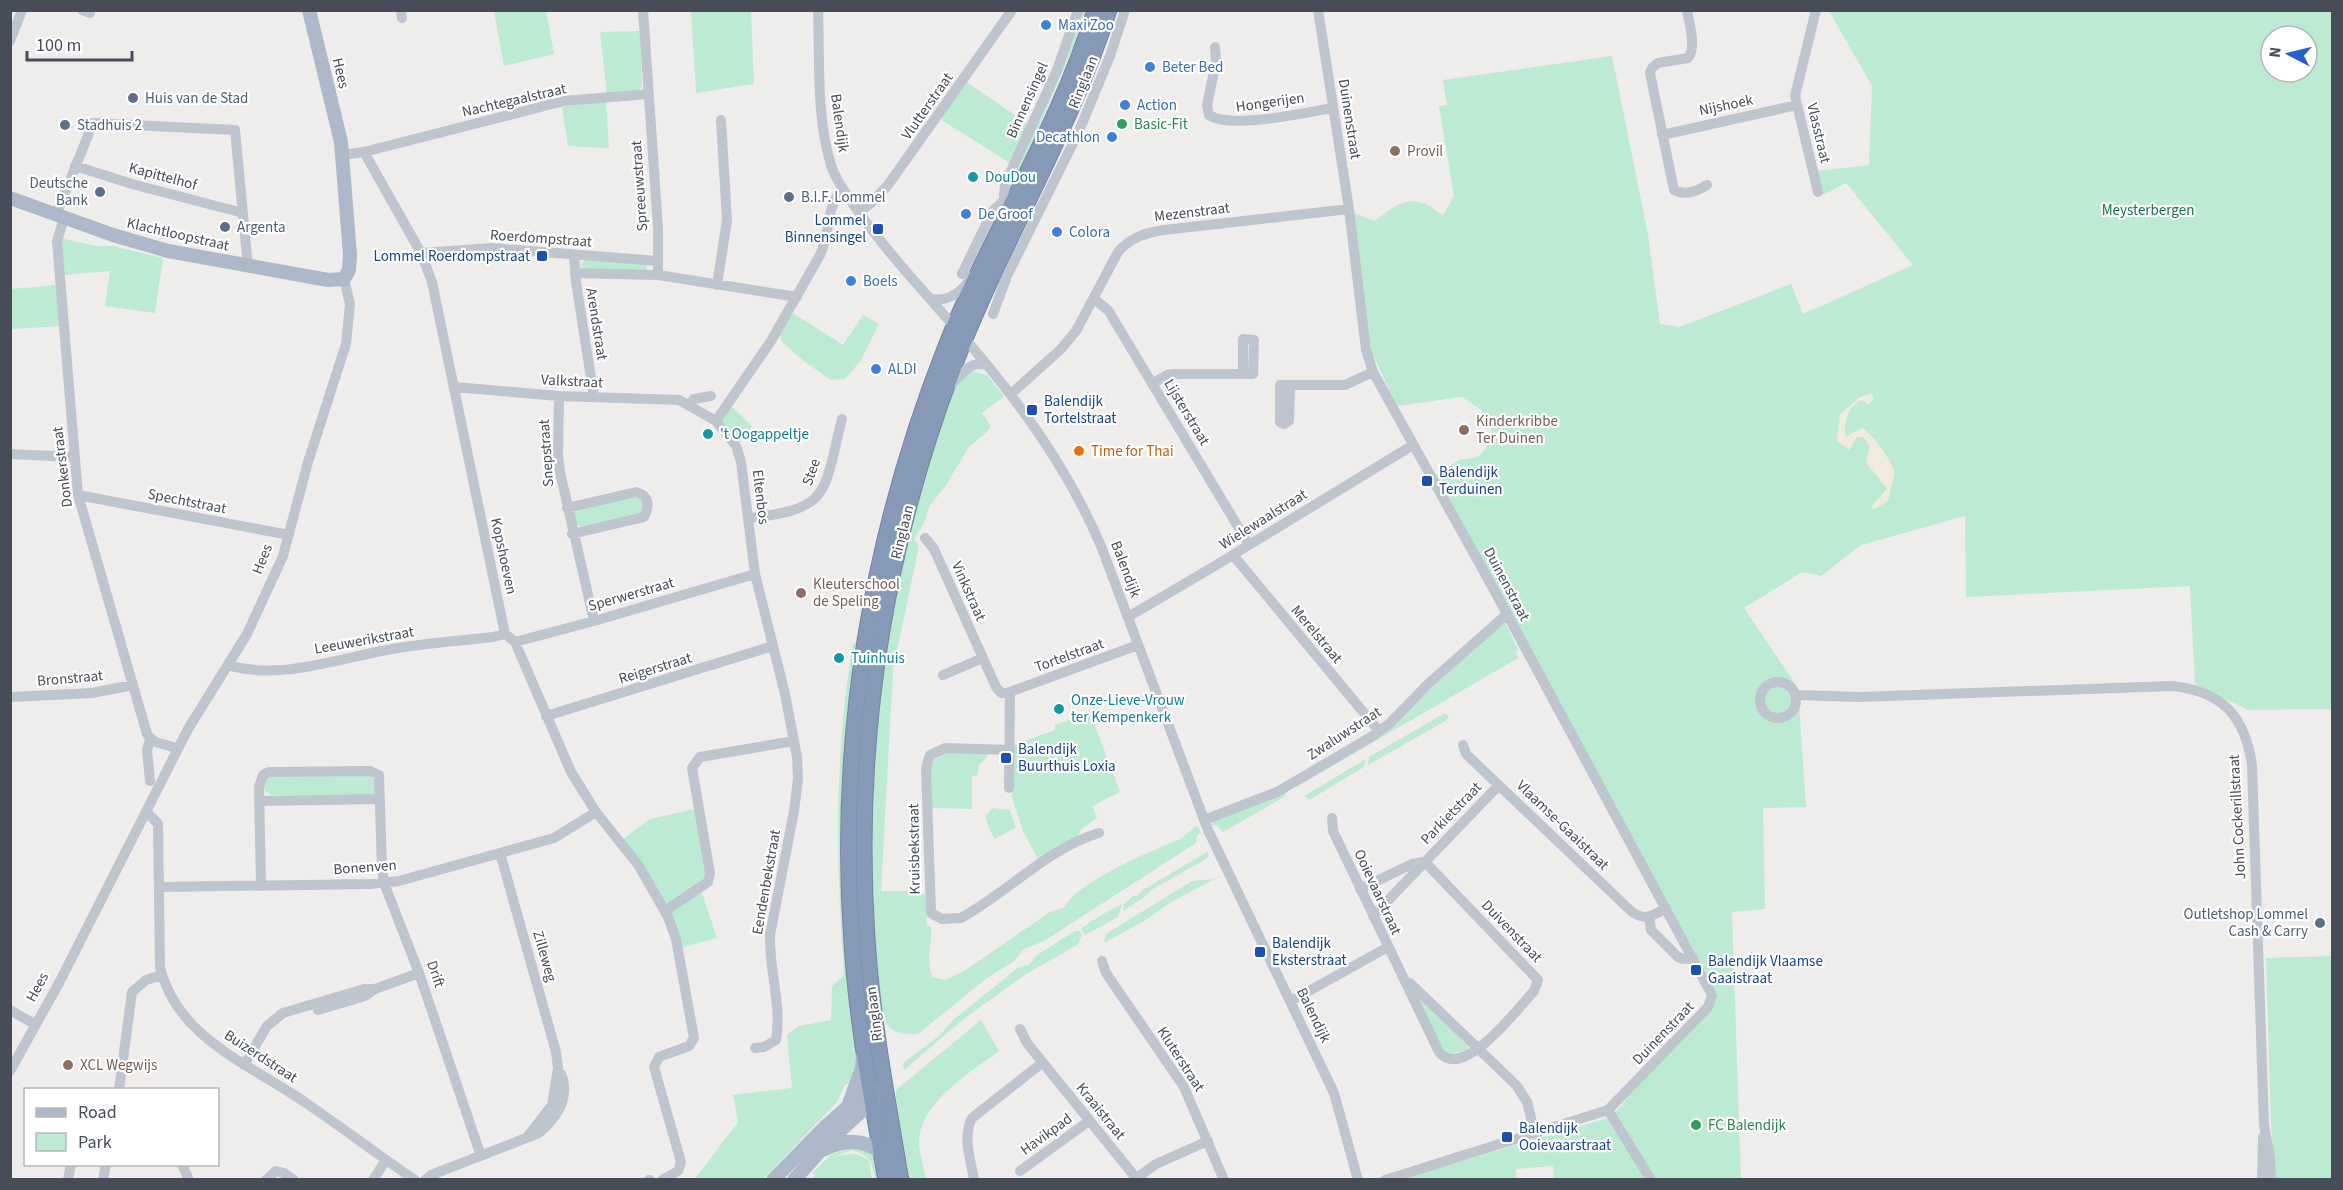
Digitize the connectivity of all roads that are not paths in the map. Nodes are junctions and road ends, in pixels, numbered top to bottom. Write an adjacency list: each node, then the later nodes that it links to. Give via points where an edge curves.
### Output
1 (22, 10): 13 (street)
2 (309, 10): 21 (main road, Hees)
3 (643, 10): 15 (street)
4 (818, 10): 24 (street, Balendijk, via 822,113 831,166)
5 (1012, 10): 29 (street, Vlutterstraat, via 888,185)
6 (1078, 10): 27 (street, Binnensingel, via 1005,184)
7 (1095, 10): 32 (highway, Ringlaan, via 1059,103)
8 (1110, 10): 44 (highway, Ringlaan, via 1074,106)
9 (1125, 10): 41 (street, via 1079,131)
10 (1318, 10): 17 (street, Duinenstraat)
11 (1687, 10): 19 (street, via 1691,55 1658,63 1650,73)
12 (1816, 10): 16 (street, Vlasstraat, via 1796,88)
13 (10, 41)
14 (1215, 47): 17 (street, Hongerijen, via 1216,62 1207,105 1213,118 1237,122)
15 (648, 94): 20 (street, Nachtegaalstraat, via 564,101); 35 (street, Spreeuwstraat)
16 (1797, 105): 19 (street, Nijshoek); 25 (street, Vlasstraat)
17 (1333, 108): 28 (street, Duinenstraat)
18 (721, 120): 43 (street, via 727,219)
19 (1662, 135): 23 (street, via 1674,190 1685,194)
20 (364, 152): 21 (street, Nachtegaalstraat); 33 (street, Kopshoeven)
21 (343, 155): 42 (main road, Hees, via 350,255)
22 (75, 166): 30 (street, Kapittelhof); 30 (street, Donkerstraat, via 93,123 235,130); 31 (street, Donkerstraat)
23 (1707, 186)
24 (843, 189): 29 (street, Balendijk); 45 (street, via 832,203 826,244)
25 (1818, 192)
26 (10, 198): 31 (main road, Klachtloopstraat)
27 (1003, 201): 32 (street, Binnensingel); 39 (street, Binnensingel, via 992,212)
28 (1349, 209): 47 (street, Mezenstraat, via 1164,230 1136,237 1118,252); 51 (street, Duinenstraat, via 1366,350)
29 (859, 212): 46 (street, Balendijk)
30 (243, 213): 36 (street)
31 (60, 216): 36 (main road, Klachtloopstraat, via 160,249); 66 (street, Donkerstraat, via 57,241)
32 (1002, 223): 37 (highway, Ringlaan)
33 (421, 253): 34 (street, Roerdompstraat, via 492,248); 56 (street, Kopshoeven, via 432,282)
34 (574, 256): 35 (street, Roerdompstraat); 38 (street, Arendstraat)
35 (658, 261): 40 (street, Spreeuwstraat)
36 (248, 267): 42 (main road, Klachtloopstraat)
37 (980, 268): 46 (street, via 958,293 944,300); 49 (highway, Ringlaan)
38 (575, 273): 40 (street); 60 (street, Arendstraat)
39 (962, 274)
40 (658, 275): 43 (street)
41 (1007, 276): 44 (street); 48 (street)
42 (344, 279): 71 (street, Hees, via 350,304 346,344)
43 (717, 285): 45 (street)
44 (984, 295): 49 (highway, Ringlaan)
45 (797, 297): 63 (street)
46 (931, 299): 49 (street, Balendijk)
47 (1094, 299): 53 (street, Lijsterstraat, via 1108,310); 57 (street, Mezenstraat, via 1068,341)
48 (993, 314)
49 (960, 333): 50 (street, Balendijk); 54 (highway, Ringlaan); 128 (highway, Ringlaan, via 929,391 906,459 879,564 862,656 850,775 848,869 852,948)
50 (987, 365): 54 (street, via 969,365); 57 (street, Balendijk)
51 (1373, 372): 55 (street, via 1345,386); 64 (street, Duinenstraat)
52 (1243, 374): 53 (street, via 1170,374)
53 (1152, 384): 73 (street, Lijsterstraat)
54 (947, 386): 134 (highway, Ringlaan, via 898,544 878,648 868,732 864,887)
55 (1290, 386)
56 (454, 387): 58 (street, Valkstraat); 79 (street, Kopshoeven)
57 (1011, 394): 77 (street, Balendijk, via 1082,504)
58 (558, 396): 60 (street, Valkstraat); 68 (street, Snepstraat, via 558,454)
59 (711, 396): 61 (street, via 694,399)
60 (594, 397): 61 (street, Valkstraat, via 668,399)
61 (689, 405): 63 (street, Valkstraat)
62 (842, 419): 69 (street, Stee, via 825,484 814,502 794,512)
63 (716, 421): 69 (street, Eltenbos, via 738,451)
64 (1413, 445): 73 (street, Wielewaalstraat); 76 (street, Duinenstraat)
65 (10, 454): 66 (street)
66 (74, 457): 67 (street, Donkerstraat)
67 (78, 495): 71 (street, Spechtstraat); 86 (street, Donkerstraat)
68 (567, 508): 70 (street, Snepstraat); 70 (street, via 636,492 647,500 644,517)
69 (749, 518): 75 (street, Eltenbos)
70 (573, 534): 78 (street, Snepstraat)
71 (289, 535): 84 (street, Hees, via 247,634)
72 (926, 538): 83 (street, Vinkstraat)
73 (1249, 545): 74 (street, Wielewaalstraat)
74 (1233, 555): 77 (street, Wielewaalstraat); 91 (street, Merelstraat)
75 (755, 574): 78 (street, Sperwerstraat); 82 (street, Eltenbos)
76 (1506, 615): 91 (street, Zwaluwstraat); 113 (street, Duinenstraat)
77 (1128, 617): 81 (street, Balendijk)
78 (594, 621): 80 (street, Sperwerstraat)
79 (505, 634): 80 (street); 84 (street, Leeuwerikstraat, via 392,649 295,668 261,671)
80 (515, 642): 90 (street)
81 (1138, 645): 87 (street, Tortelstraat); 105 (street, Balendijk)
82 (773, 646): 90 (street, Reigerstraat); 93 (street, Eltenbos)
83 (982, 658): 85 (street); 87 (street, Vinkstraat, via 998,691)
84 (228, 665): 95 (street, Hees)
85 (943, 675)
86 (133, 685): 88 (street, Bronstraat, via 92,693); 92 (street, Donkerstraat)
87 (1010, 692): 96 (street)
88 (10, 697)
89 (1796, 700): 138 (street, John Cockerillstraat, via 2172,686 2198,691 2232,711 2246,735 2252,765)
90 (546, 716): 103 (street, via 571,772)
91 (1379, 731): 105 (street, Zwaluwstraat, via 1276,792)
92 (150, 740): 95 (street); 97 (street, Donkerstraat)
93 (795, 741): 114 (street, via 700,757 696,761 692,768 710,873 708,882); 127 (street, Eendenbekstraat, via 798,779 794,811 770,935 778,1026 776,1040)
94 (1462, 745): 98 (street, Vlaamse-Gaaistraat, via 1466,754)
95 (177, 749): 102 (street, Hees)
96 (1010, 750): 99 (street); 106 (street, Kruisbekstraat, via 945,748 930,755 926,768 931,913 942,919 961,918 1086,832)
97 (150, 781)
98 (1499, 785): 108 (street, Parkietstraat); 116 (street, Vlaamse-Gaaistraat, via 1632,912)
99 (1009, 788)
100 (380, 799): 101 (street); 101 (street, Drift, via 381,781 376,773 269,772 260,783); 109 (street, Drift)
101 (259, 801): 110 (street, Drift)
102 (146, 811): 111 (street, Buizerdstraat, via 158,824); 125 (street, Hees)
103 (596, 812): 107 (street, Bonenven, via 554,838); 114 (street, via 639,866)
104 (1332, 818): 112 (street, Ooievaarstraat, via 1333,831)
105 (1204, 820): 123 (street, Balendijk)
106 (1099, 833)
107 (500, 852): 109 (street, Bonenven); 143 (street, Zilleweg, via 564,1087 561,1106 539,1133)
108 (1425, 862): 112 (street, Parkietstraat, via 1412,864); 115 (street, Parkietstraat); 129 (street, Duivenstraat, via 1538,980 1534,991)
109 (384, 883): 110 (street, Bonenven); 120 (street, Drift)
110 (261, 885): 111 (street, Bonenven)
111 (159, 887): 121 (street, Buizerdstraat)
112 (1360, 889): 115 (street, Ooievaarstraat)
113 (1666, 908): 116 (street); 118 (street, Duinenstraat)
114 (665, 911): 151 (street, via 676,939 694,1038 689,1046 659,1057 654,1067 681,1162 678,1171)
115 (1373, 916): 117 (street, Ooievaarstraat)
116 (1649, 917): 118 (street, via 1651,930 1678,957)
117 (1388, 946): 122 (street, Ooievaarstraat); 123 (street)
118 (1693, 958): 136 (street, Duinenstraat, via 1712,995 1711,1004)
119 (1102, 960): 140 (street, Kluterstraat, via 1106,973 1184,1087)
120 (419, 973): 131 (street, via 365,996 277,1020 267,1026); 143 (street, Drift)
121 (162, 975): 131 (street, Buizerdstraat, via 193,1026); 133 (street, via 146,980 132,992)
122 (1403, 976): 129 (street, Ooievaarstraat); 129 (street, Ooievaarstraat, via 1442,1056 1456,1060)
123 (1291, 1001): 159 (street, Balendijk, via 1334,1093)
124 (10, 1010): 125 (street)
125 (36, 1025): 132 (street, Hees)
126 (1020, 1029): 130 (street, Kraaistraat)
127 (755, 1048)
128 (864, 1048): 134 (highway, Ringlaan); 135 (main road, Ringlaan, via 862,1068)
129 (1479, 1049): 139 (street, Ooievaarstraat, via 1521,1092)
130 (1042, 1063): 137 (street, Kraaistraat); 156 (street, via 972,1118 967,1140)
131 (244, 1065): 144 (street, Buizerdstraat, via 305,1102)
132 (10, 1071)
133 (119, 1088)
134 (876, 1094): 135 (main road, Ringlaan, via 859,1097); 141 (main road); 142 (highway); 155 (highway)
135 (849, 1106): 152 (main road, Ringlaan)
136 (1608, 1110): 139 (street, Duinenstraat); 161 (street)
137 (1089, 1121): 145 (street, Havikpad); 157 (street, Kraaistraat)
138 (2265, 1125): 162 (street, John Cockerillstraat); 163 (street, John Cockerillstraat)
139 (1535, 1134): 160 (street, Duinenstraat)
140 (1208, 1142): 157 (street, via 1156,1164); 158 (street, Kluterstraat)
141 (823, 1150): 142 (main road, via 846,1141 869,1145); 153 (main road)
142 (881, 1152): 154 (highway)
143 (481, 1156): 150 (street, Zilleweg)
144 (386, 1160): 148 (street); 149 (street, Buizerdstraat)
145 (1020, 1171)
146 (267, 1179): 147 (street, via 276,1171)
147 (294, 1179)
148 (373, 1179)
149 (415, 1179)
150 (425, 1179)
151 (662, 1179)
152 (773, 1179)
153 (794, 1179)
154 (886, 1179)
155 (901, 1179)
156 (974, 1179)
157 (1135, 1179)
158 (1224, 1179)
159 (1358, 1179)
160 (1385, 1179)
161 (1651, 1179)
162 (2262, 1179)
163 (2271, 1179)

